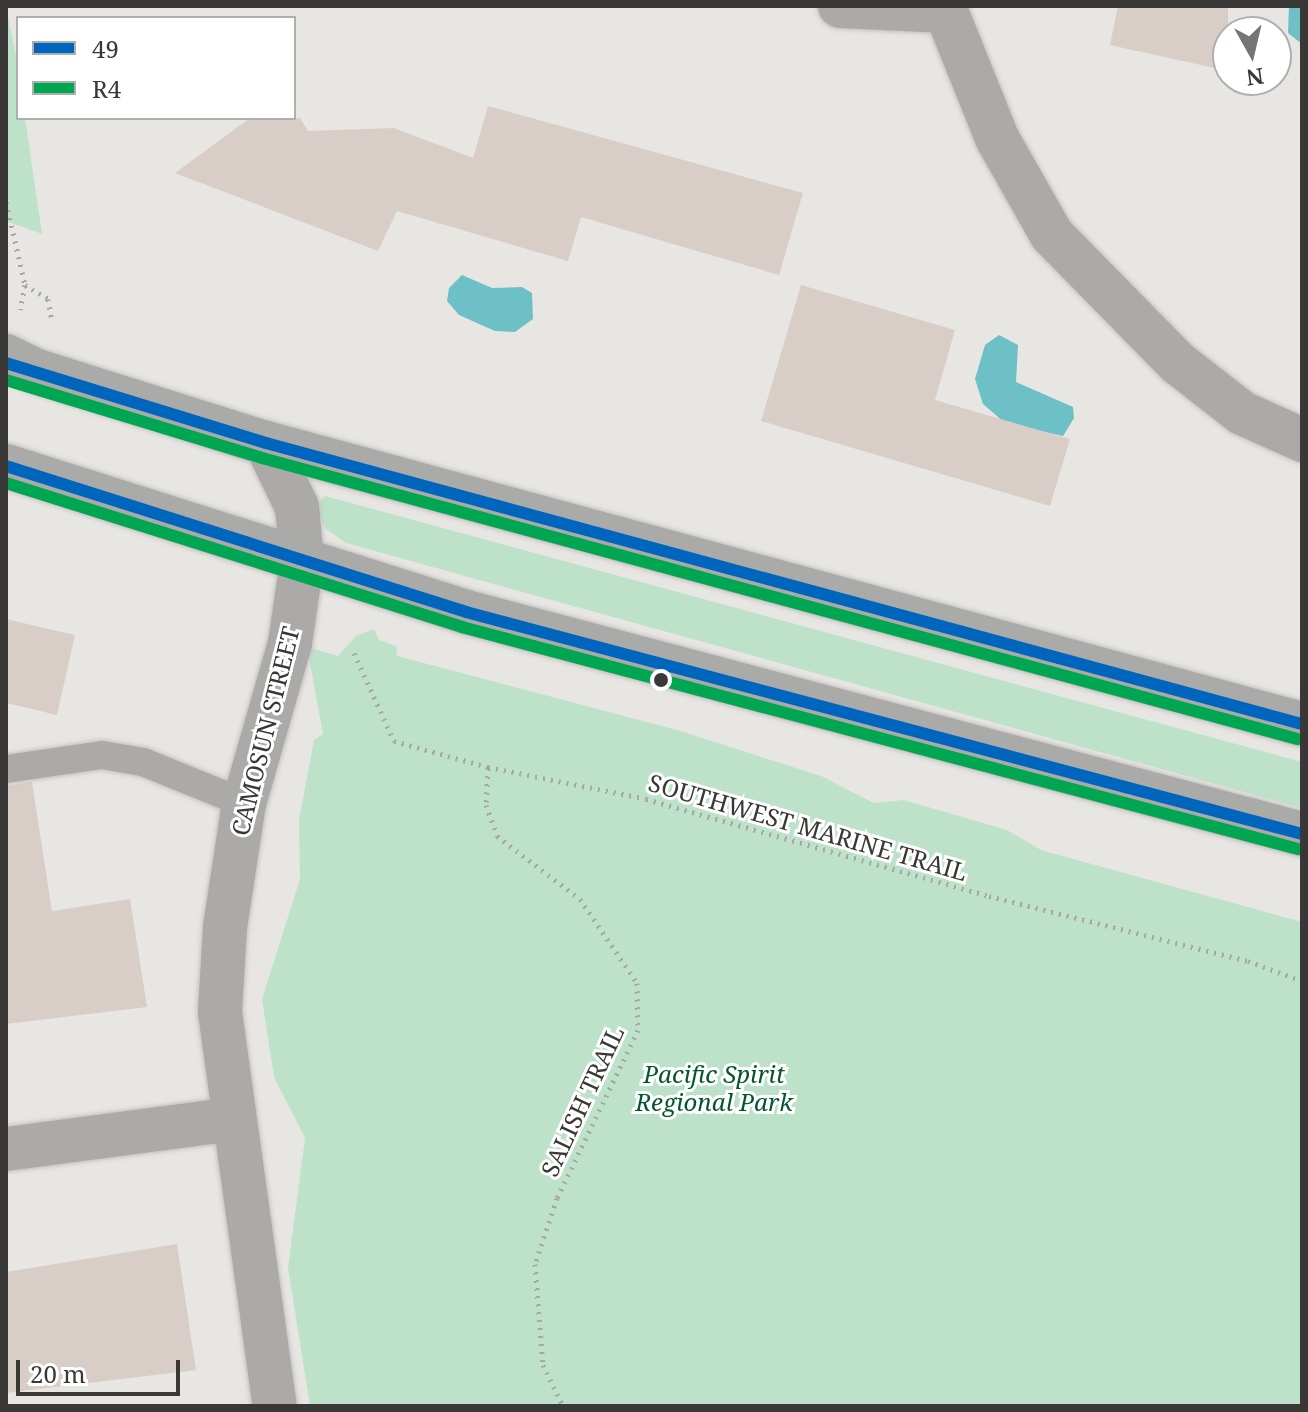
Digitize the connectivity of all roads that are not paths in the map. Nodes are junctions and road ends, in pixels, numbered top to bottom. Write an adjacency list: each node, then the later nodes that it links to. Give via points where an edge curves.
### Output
1 (840, 6): 2 (street)
2 (944, 9): 4 (street, via 998,140 1052,235 1178,363 1242,413)
3 (8, 360): 5 (main road)
4 (1302, 440)
5 (266, 443): 7 (street, CAMOSUN STREET, via 297,507); 8 (main road)
6 (6, 466): 7 (main road)
7 (302, 561): 10 (street, CAMOSUN STREET, via 290,643); 11 (main road, via 466,612)
8 (1302, 724)
9 (6, 769): 10 (lane, via 102,755 143,762)
10 (244, 803): 12 (street, CAMOSUN STREET, via 225,927 220,1012)
11 (1302, 834)
12 (233, 1119): 13 (street); 14 (street, CAMOSUN STREET)
13 (6, 1149)
14 (275, 1406)

